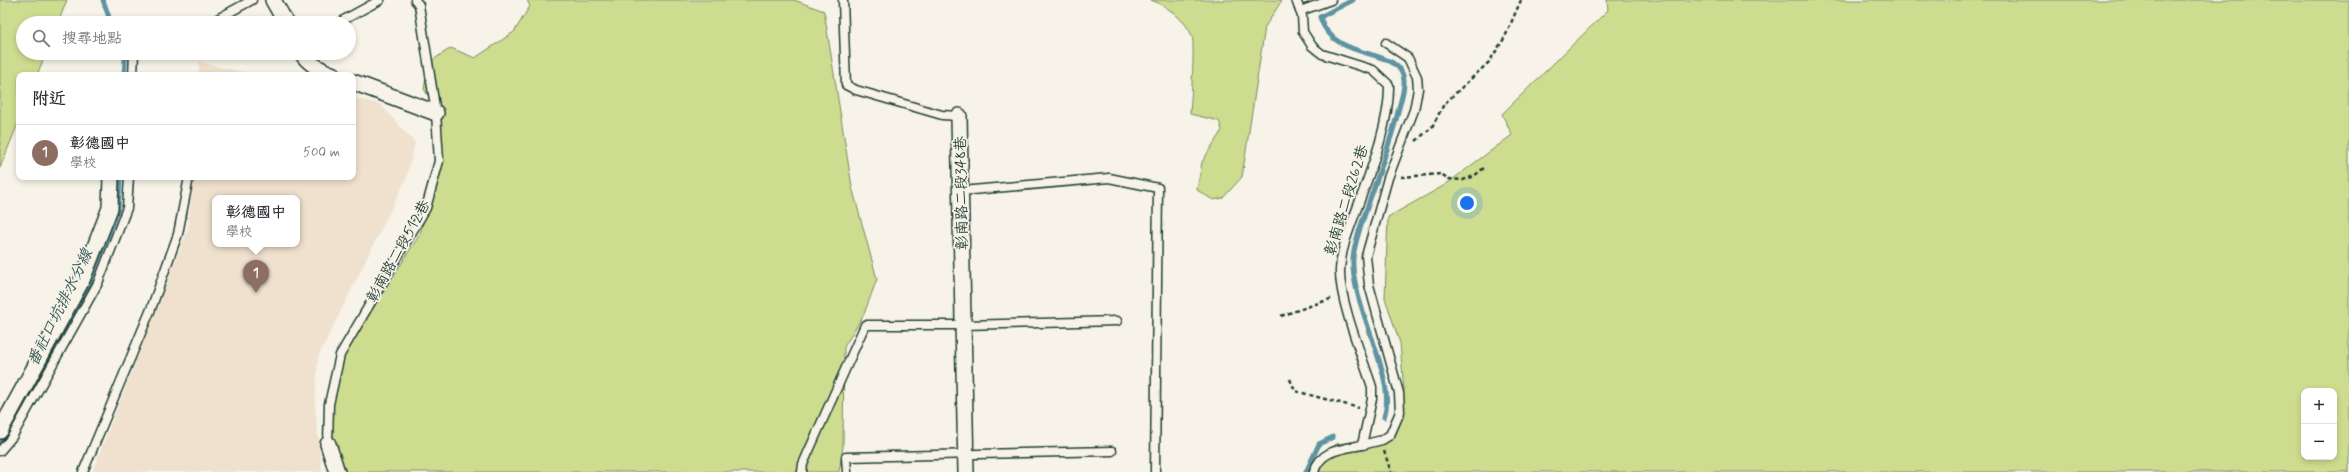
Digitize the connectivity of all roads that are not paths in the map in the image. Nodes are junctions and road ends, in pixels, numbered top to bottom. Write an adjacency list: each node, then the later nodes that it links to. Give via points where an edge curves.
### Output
1 (252, 0): 9 (lane)
2 (273, 0): 10 (street)
3 (380, 0): 11 (lane)
4 (415, 0): 18 (lane, 彰南路二段512巷, via 419,5)
5 (843, 0): 19 (lane, 彰南路二段348巷, via 846,85 942,115)
6 (1296, 0): 8 (lane, 彰南路二段262巷)
7 (1331, 0): 8 (lane)
8 (1300, 11): 28 (lane, 彰南路二段262巷, via 1303,32 1312,46 1322,54 1373,70 1389,86 1385,118 1342,252 1340,271 1343,294 1372,387 1370,411)
9 (223, 16)
10 (282, 16)
11 (351, 16)
12 (1386, 43): 28 (lane, via 1408,58 1417,77 1418,89 1414,110 1388,178 1366,256 1369,285 1399,393 1400,412 1390,434 1382,440)
13 (134, 60): 15 (lane)
14 (308, 60): 16 (street)
15 (133, 72)
16 (326, 72)
17 (356, 83): 18 (street)
18 (436, 113): 27 (lane, 彰南路二段512巷, via 439,161 426,208 340,355 329,404)
19 (959, 116): 23 (street, 彰南路二段348巷)
20 (111, 180): 26 (street, via 110,208 82,280)
21 (129, 180): 29 (lane, via 127,208 98,283 12,437)
22 (188, 180): 32 (lane, via 178,234 151,309)
23 (961, 191): 25 (street, 彰南路二段348巷); 37 (lane, via 1109,178 1158,188)
24 (1118, 321): 25 (lane)
25 (963, 325): 31 (street, 彰南路二段348巷); 34 (lane, via 865,325 803,464)
26 (0, 432)
27 (328, 444): 33 (street, 彰南路二段512巷)
28 (1362, 445): 38 (lane, via 1336,450 1322,457)
29 (0, 451)
30 (1112, 451): 31 (lane)
31 (966, 455): 35 (lane, via 846,457); 36 (street, 彰南路二段348巷)
32 (84, 472)
33 (337, 472)
34 (802, 472)
35 (847, 472)
36 (966, 472)
37 (1155, 472)
38 (1314, 472)

